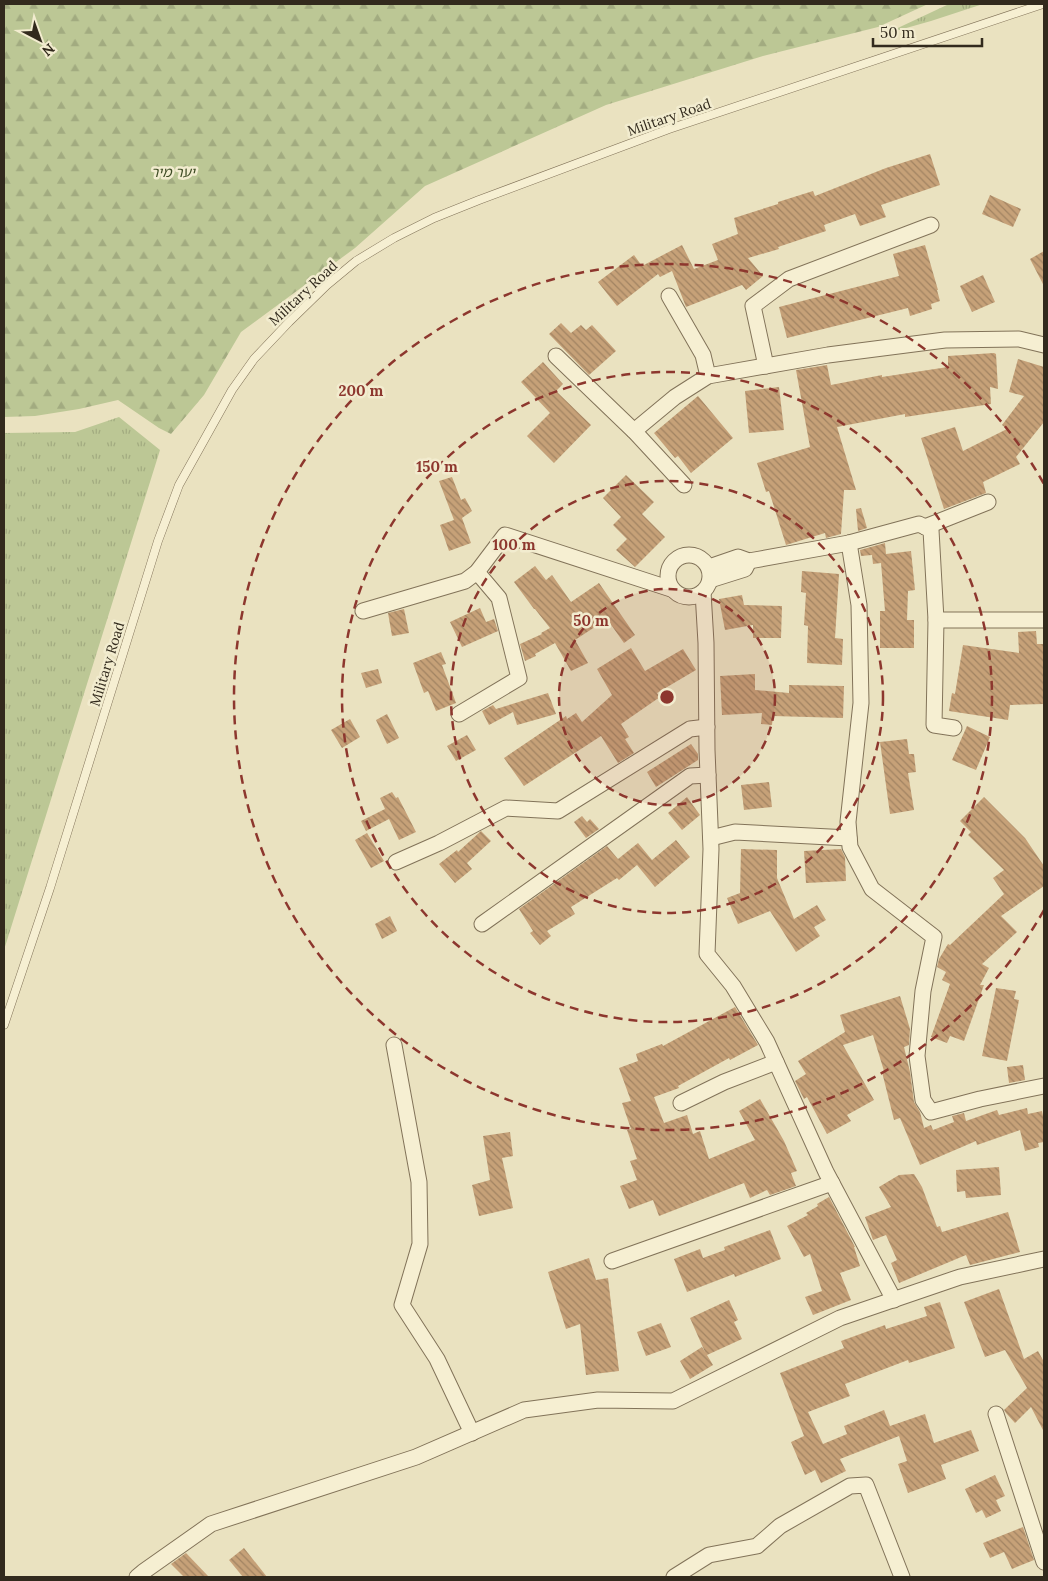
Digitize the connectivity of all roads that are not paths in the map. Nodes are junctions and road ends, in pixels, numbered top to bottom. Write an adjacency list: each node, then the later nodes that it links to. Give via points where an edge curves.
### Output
1 (1043, 4): 28 (lane, Military Road, via 669,129 434,218 356,261 289,322 254,359 232,390 179,485 158,541)
2 (931, 225): 6 (street, via 789,279 753,306)
3 (669, 296): 7 (street, via 704,355)
4 (1044, 345): 6 (street, via 1020,339 945,340)
5 (556, 356): 8 (street)
6 (766, 366): 7 (street)
7 (708, 376): 8 (street, via 675,397)
8 (634, 431): 9 (street)
9 (684, 485)
10 (988, 502): 11 (street)
11 (925, 527): 12 (street, via 919,524); 17 (street, via 931,530)
12 (848, 544): 14 (street, via 749,561 738,557); 25 (street, via 859,605 861,703)
13 (477, 572): 15 (street, via 505,535); 16 (street, via 465,581); 20 (street, via 499,598 519,678)
14 (707, 580): 15 (street, via 698,596 691,598); 15 (street, via 700,557 686,554 679,557 669,568 668,575 668,582); 19 (street)
15 (678, 593): 19 (street, via 693,611)
16 (363, 610)
17 (936, 620): 18 (street); 22 (street, via 934,725)
18 (1044, 620)
19 (706, 643): 21 (street)
20 (459, 714)
21 (707, 727): 23 (street); 26 (street, via 690,729 558,811 506,808)
22 (954, 728)
23 (708, 775): 24 (street); 27 (street, via 690,776)
24 (711, 838): 25 (street, via 735,832); 30 (street, via 707,954 733,986)
25 (849, 838): 31 (street, via 872,889 934,938 923,991 917,1056 923,1100 931,1112)
26 (396, 862)
27 (482, 924)
28 (4, 1025)
29 (394, 1045): 38 (street, via 419,1182 420,1244 402,1305 437,1360)
30 (776, 1062): 32 (street); 33 (street)
31 (1044, 1086)
32 (681, 1103)
33 (832, 1183): 35 (street); 36 (street)
34 (1044, 1259): 36 (street, via 960,1277)
35 (612, 1261)
36 (894, 1300): 38 (street, via 840,1318 673,1401 598,1400 524,1410)
37 (996, 1414): 39 (street)
38 (472, 1433): 40 (street, via 416,1457 211,1524)
39 (1044, 1562)
40 (138, 1577)
41 (674, 1577): 42 (street, via 710,1555 757,1546 780,1526 842,1490 866,1485)
42 (902, 1577)

